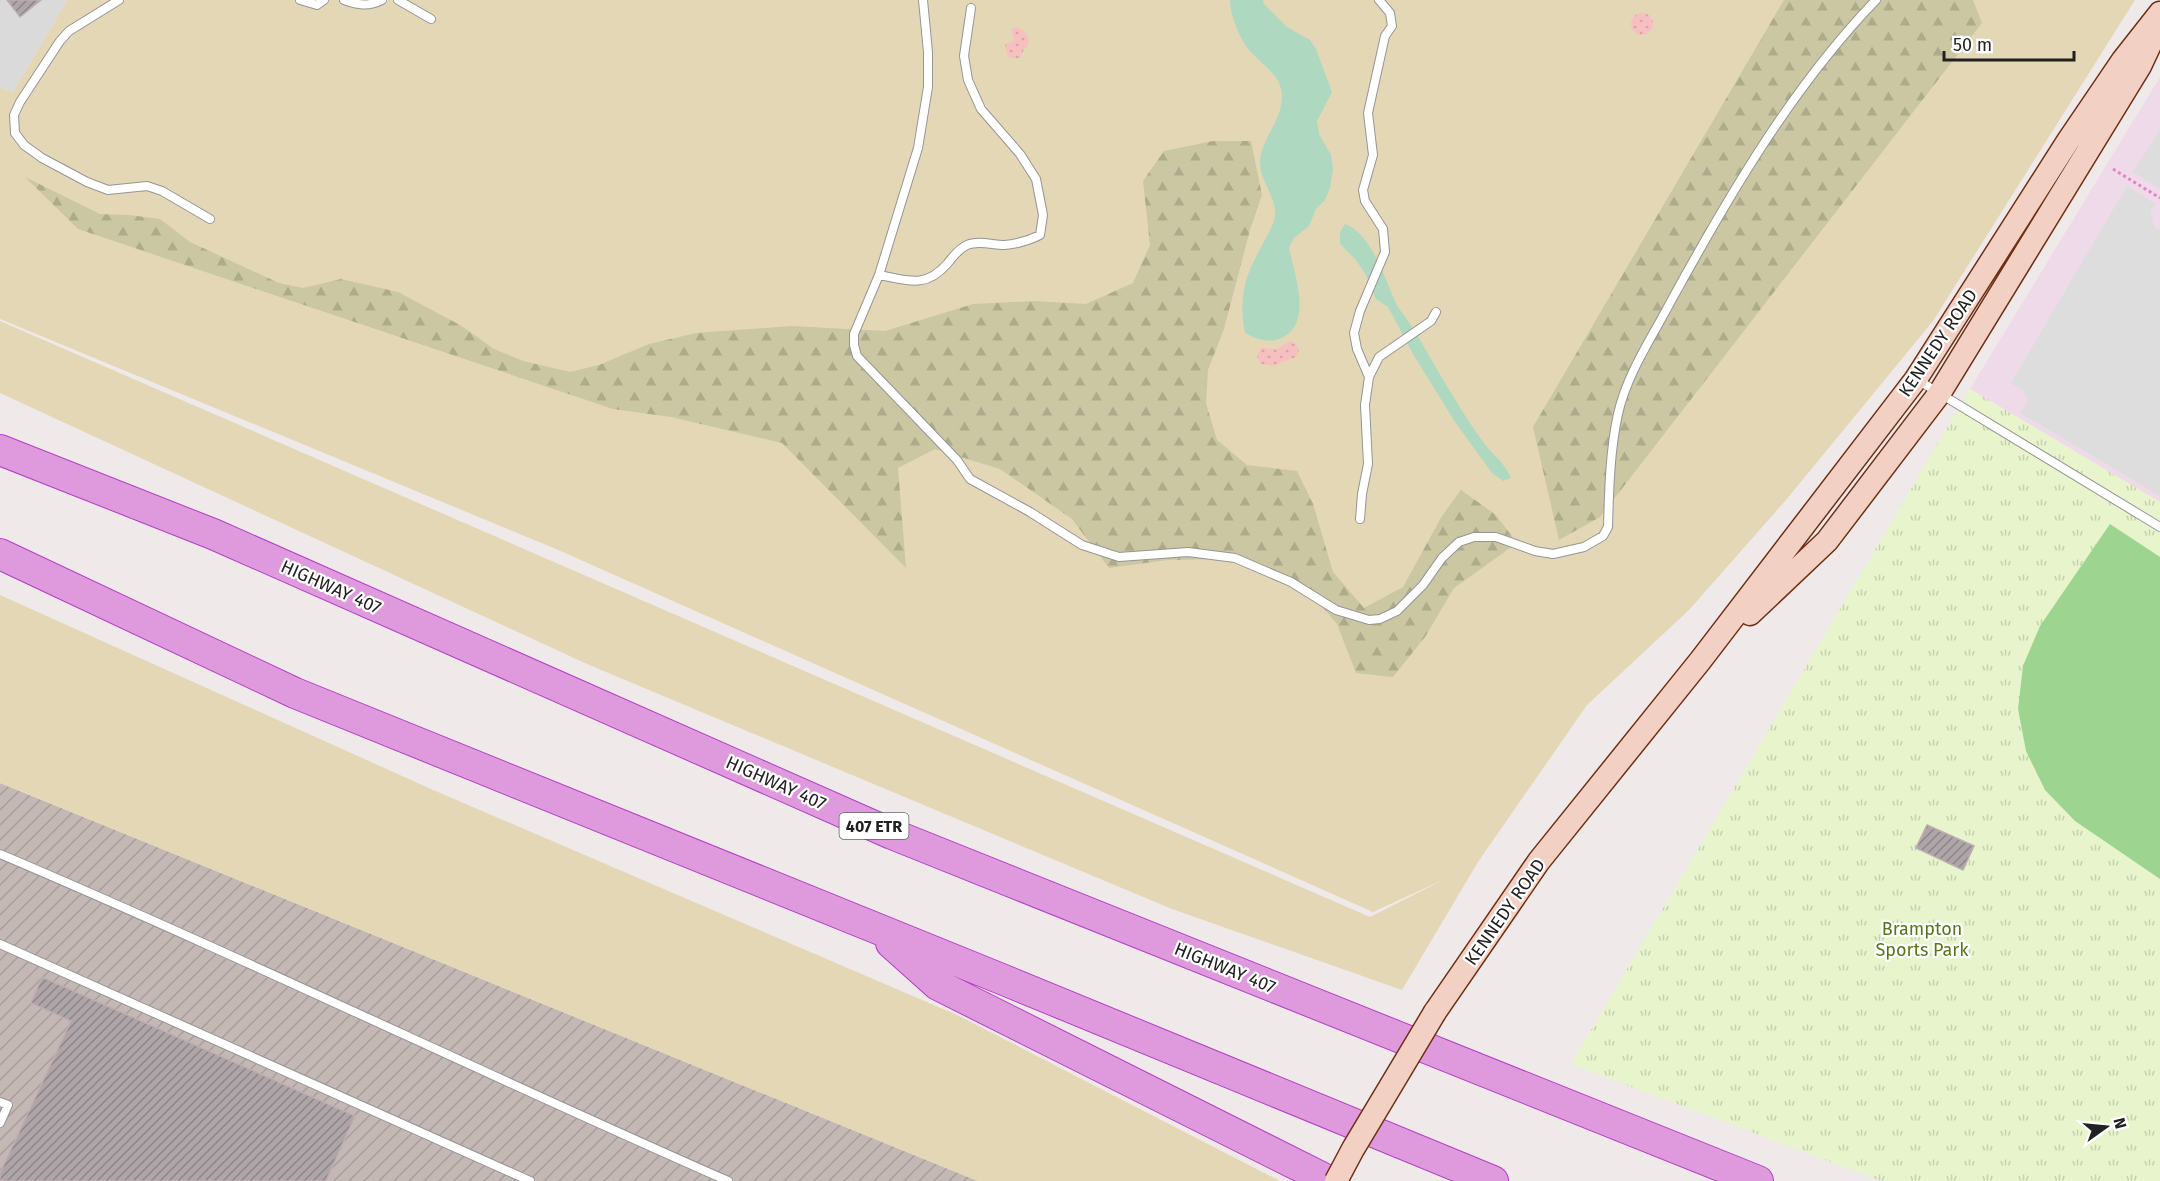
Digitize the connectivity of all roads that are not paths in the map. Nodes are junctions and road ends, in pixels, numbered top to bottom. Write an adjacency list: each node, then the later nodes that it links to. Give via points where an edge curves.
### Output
1 (119, 0): 14 (lane, via 69,31 60,41 20,102 14,116 15,133 42,158 87,183 108,190 147,186)
2 (300, 0): 3 (lane, via 317,5)
3 (324, 0)
4 (344, 0): 5 (lane, via 356,5)
5 (382, 0)
6 (398, 0): 12 (lane)
7 (923, 0): 15 (lane, via 928,87 922,128)
8 (1379, 0): 17 (lane, via 1390,13 1392,26 1385,36 1368,113 1373,155 1364,190 1365,201 1383,229 1386,252 1354,333)
9 (1876, 0): 15 (lane, via 1845,32 1790,105 1731,198 1634,371 1618,414 1608,527 1603,536 1571,552 1553,554 1497,537 1474,537 1459,542 1397,611 1380,619 1369,620 1336,610 1291,582 1235,558 1188,552 1119,557 1082,545 970,479 950,452 857,356 854,334)
10 (971, 8): 15 (lane, via 964,56 968,80 981,109 1020,153 1036,179 1043,215 1040,235 1024,243 966,245 928,280)
11 (2160, 13): 18 (main road, KENNEDY ROAD, via 2068,141)
12 (431, 19)
13 (2160, 24): 19 (main road, KENNEDY ROAD, via 2140,66)
14 (210, 219)
15 (879, 275)
16 (1436, 312): 17 (lane, via 1431,321 1379,357)
17 (1369, 377): 21 (lane, via 1365,405 1368,464)
18 (1916, 379): 19 (lane); 24 (main road, KENNEDY ROAD)
19 (1939, 394): 22 (lane); 24 (main road, KENNEDY ROAD, via 1827,541)
20 (0, 450): 35 (highway, HIGHWAY 407 / 407 ETR, via 213,534 892,834)
21 (1360, 519)
22 (2160, 527)
23 (0, 554): 26 (highway, via 295,693)
24 (1700, 661): 33 (main road, KENNEDY ROAD, bridge, via 1539,861 1435,1012)
25 (0, 854): 31 (lane)
26 (876, 928): 32 (highway, via 938,985); 34 (highway)
27 (0, 944): 30 (lane)
28 (0, 1102): 29 (lane, via 8,1105)
29 (0, 1123)
30 (530, 1181)
31 (728, 1181)
32 (1329, 1181)
33 (1336, 1181)
34 (1493, 1181)
35 (1758, 1181)

